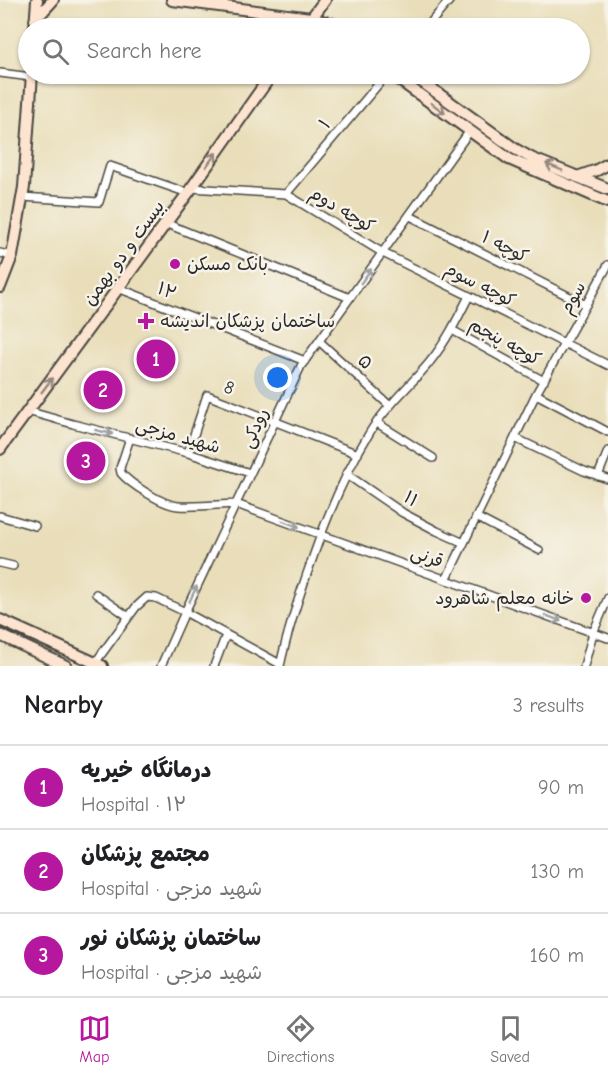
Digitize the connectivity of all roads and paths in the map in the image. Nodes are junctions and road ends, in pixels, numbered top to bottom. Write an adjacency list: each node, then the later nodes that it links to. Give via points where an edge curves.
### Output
1 (37, 0): 7 (main road)
2 (53, 0): 8 (main road)
3 (172, 0): 6 (main road)
4 (325, 0): 9 (main road)
5 (450, 0): 10 (street)
6 (206, 2): 9 (main road)
7 (36, 18)
8 (40, 18)
9 (311, 18)
10 (435, 18)
11 (0, 73): 12 (street)
12 (18, 74)
13 (31, 84): 25 (main road)
14 (265, 84): 23 (main road, بیست و دو بهمن, one-way to 14)
15 (380, 84): 24 (street, ۱)
16 (403, 84): 18 (main road, one-way to 18)
17 (425, 84): 21 (main road, one-way to 17, via 514,149)
18 (469, 132): 26 (main road, via 508,159); 28 (street, رودکی)
19 (608, 164): 21 (main road)
20 (608, 170): 22 (main road)
21 (578, 177): 22 (main road)
22 (604, 188): 26 (main road)
23 (190, 190): 24 (street); 25 (street, via 110,166 99,202); 29 (main road, بیست و دو بهمن)
24 (286, 194): 30 (street, کوچه دوم)
25 (22, 197): 32 (main road)
26 (596, 198): 27 (main road)
27 (608, 202)
28 (410, 216): 30 (street, رودکی); 38 (street, ۱ کوچه)
29 (165, 224): 35 (main road, بیست و دو بهمن); 37 (street)
30 (383, 252): 36 (street, کوچه سوم); 37 (street, رودکی, one-way to 30)
31 (0, 253): 32 (street)
32 (12, 256): 34 (main road)
33 (608, 265): 38 (street, سوم)
34 (0, 286)
35 (118, 288): 42 (street, ۱۲); 47 (main road, بیست و دو بهمن, one-way to 35)
36 (469, 296): 39 (street); 41 (street, کوچه سوم)
37 (350, 298): 40 (street, رودکی)
38 (586, 305): 41 (street, سوم)
39 (452, 330): 44 (street, کوچه پنجم); 46 (street, via 429,363)
40 (319, 341): 42 (street, رودکی); 46 (street, ۵)
41 (564, 344): 43 (street, کوچه سوم); 44 (street, سوم)
42 (305, 361): 48 (street, رودکی)
43 (608, 365)
44 (544, 381): 45 (street, سوم)
45 (536, 394): 50 (street); 52 (street, سوم)
46 (390, 406): 49 (street)
47 (27, 411): 51 (street, شهید مزجی, one-way to 51); 53 (main road, بیست و دو بهمن)
48 (275, 422): 55 (street, 8, via 207,395); 56 (street, 8); 58 (street, رودکی)
49 (377, 423): 56 (street); 57 (street)
50 (608, 432)
51 (130, 438): 55 (street, شهید مزجی); 62 (street, via 120,472 143,490 177,506)
52 (515, 438): 60 (street); 64 (street, سوم)
53 (0, 450)
54 (608, 452): 60 (street)
55 (188, 453): 58 (street, شهید مزجی)
56 (358, 454): 59 (street)
57 (433, 458)
58 (250, 473): 62 (street, رودکی)
59 (346, 474): 66 (street); 67 (street, ۱۱, via 403,513)
60 (598, 476): 61 (street)
61 (608, 479)
62 (236, 504): 66 (street, قرنی, one-way to 66); 74 (street, رودکی, one-way to 62)
63 (0, 516): 65 (street)
64 (476, 517): 67 (street, سوم); 68 (street)
65 (35, 526)
66 (321, 535): 71 (street, قرنی); 82 (street, via 297,600)
67 (464, 543): 71 (street, سوم)
68 (539, 550)
69 (0, 562): 70 (street)
70 (13, 566)
71 (446, 580): 77 (street, قرنی, one-way to 77)
72 (96, 594): 75 (street)
73 (608, 598): 77 (street)
74 (185, 612): 75 (street, via 147,597); 79 (street); 84 (street, رودکی)
75 (129, 617): 81 (street)
76 (0, 620): 81 (main road)
77 (594, 633): 80 (street, قرنی); 86 (street)
78 (0, 635): 83 (main road)
79 (226, 635): 82 (street); 85 (street)
80 (608, 638)
81 (99, 665)
82 (280, 665)
83 (66, 666)
84 (161, 666)
85 (214, 666)
86 (584, 666)

